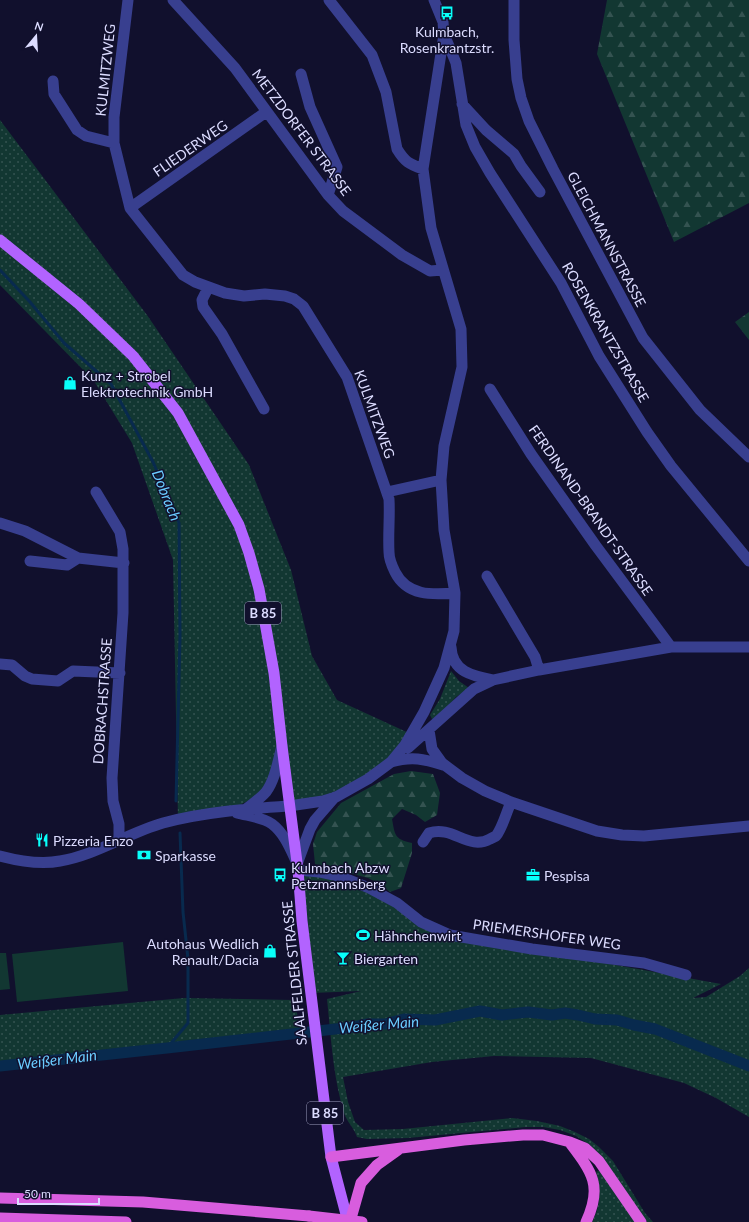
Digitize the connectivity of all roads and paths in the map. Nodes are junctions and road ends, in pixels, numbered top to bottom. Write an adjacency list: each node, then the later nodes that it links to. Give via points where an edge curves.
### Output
1 (128, 0): 11 (street, KULMITZWEG, via 114,117)
2 (173, 0): 10 (street, METZDORFER STRASSE, via 235,68)
3 (329, 0): 12 (street, via 372,55 386,92 397,149 409,164)
4 (434, 0): 6 (street, via 443,22)
5 (514, 0): 21 (street, GLEICHMANNSTRASSE, via 514,40 521,98 529,121 553,169 643,338 700,410)
6 (444, 34): 9 (street, ROSENKRANTZSTRASSE, via 456,63); 12 (street)
7 (301, 74): 14 (street, via 310,107 337,167)
8 (53, 81): 11 (street, KULMITZWEG, via 54,94 77,130 86,136)
9 (462, 104): 13 (street, via 486,130 514,154); 28 (street, ROSENKRANTZSTRASSE, via 468,131 475,147 561,283 599,356 671,466)
10 (266, 112): 14 (street, METZDORFER STRASSE); 15 (street, FLIEDERWEG)
11 (114, 143): 15 (street, KULMITZWEG)
12 (423, 169): 17 (street, via 431,228)
13 (540, 192)
14 (328, 195): 17 (street, METZDORFER STRASSE, via 343,211 402,255 430,270)
15 (130, 208): 18 (street, KULMITZWEG, via 183,275)
16 (0, 240): 41 (main road, SAALFELDER STRASSE / B 85, via 79,304 133,356 178,413 239,525 249,553 259,589 274,673)
17 (443, 270): 22 (street, via 461,329 462,367 444,446)
18 (208, 288): 20 (street, via 202,300 203,307 222,334); 24 (street, KULMITZWEG, via 244,296 285,296 303,306 348,377)
19 (490, 389): 33 (street, FERDINAND-BRANDT-STRASSE, via 531,454)
20 (264, 408)
21 (749, 457)
22 (440, 480): 24 (street); 31 (street, via 444,530)
23 (96, 492): 29 (street, DOBRACHSTRASSE, via 120,532)
24 (386, 492): 31 (street, KULMITZWEG, via 390,516 388,553 398,579 417,592 434,595)
25 (0, 523): 26 (street, via 25,531)
26 (78, 558): 27 (street, via 67,565); 29 (street)
27 (30, 561)
28 (749, 561)
29 (124, 563): 37 (street, DOBRACHSTRASSE)
30 (487, 576): 36 (street, via 535,657)
31 (455, 593): 32 (street)
32 (451, 644): 38 (street, via 451,651 459,668 472,676); 39 (street, via 444,668)
33 (671, 647): 34 (street); 36 (street)
34 (749, 647)
35 (0, 664): 37 (street, via 12,665 32,679 45,680 58,680 73,671)
36 (539, 670): 38 (street)
37 (120, 673): 50 (street, DOBRACHSTRASSE, via 112,778)
38 (493, 680): 40 (street, via 474,689)
39 (416, 726): 40 (street); 42 (street)
40 (429, 730): 42 (street); 43 (street, via 432,749)
41 (282, 746): 46 (main road, SAALFELDER STRASSE / B 85); 47 (street, via 267,791)
42 (392, 762): 43 (street, via 403,758 421,758); 44 (street)
43 (445, 765): 45 (street, via 485,791)
44 (336, 797): 46 (street); 53 (street, via 310,828)
45 (511, 802): 49 (street, via 597,831 622,835 644,836); 51 (street, via 496,836 483,843 435,830 429,833)
46 (289, 806): 47 (street); 53 (main road, SAALFELDER STRASSE / B 85)
47 (246, 809): 48 (street)
48 (228, 811): 50 (street, via 162,824); 53 (street, via 272,824 283,835)
49 (749, 826)
50 (119, 840): 52 (street, via 60,861 20,861)
51 (423, 842)
52 (0, 856)
53 (297, 865): 54 (street, PRIEMERSHOFER WEG, via 369,888 397,903 421,922 450,935 532,949 644,963); 57 (main road, SAALFELDER STRASSE / B 85)
54 (686, 975)
55 (570, 1142): 56 (highway, via 543,1135 523,1135); 64 (highway, via 586,1164 593,1180 593,1208); 65 (highway, via 585,1148 599,1161)
56 (399, 1149): 57 (highway); 62 (highway, via 377,1165 361,1183)
57 (331, 1157): 62 (main road, SAALFELDER STRASSE / B 85)
58 (0, 1198): 63 (highway, bridge, via 143,1202)
59 (0, 1218): 60 (highway)
60 (87, 1221): 61 (highway)
61 (126, 1222)
62 (349, 1222)
63 (362, 1222)
64 (586, 1222)
65 (641, 1222)

